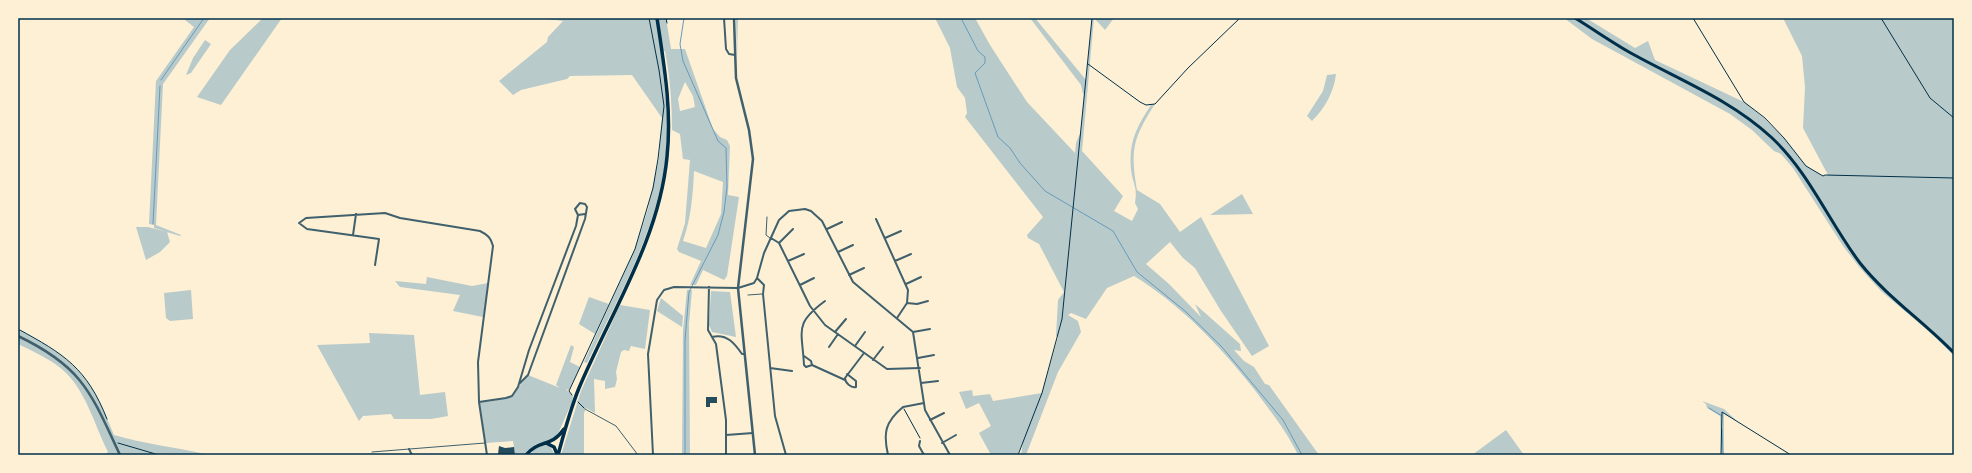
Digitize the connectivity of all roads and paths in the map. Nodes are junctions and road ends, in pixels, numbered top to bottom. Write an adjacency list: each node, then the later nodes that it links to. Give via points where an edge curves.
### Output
1 (649, 18): 83 (path, via 663,95 658,159 635,249 569,391)
2 (657, 18): 87 (main road, via 669,104 670,131 663,186 646,241 578,390)
3 (666, 18): 11 (path)
4 (724, 18): 12 (street, via 726,49)
5 (734, 18): 12 (street)
6 (1092, 18): 13 (path)
7 (1240, 18): 13 (path, via 1155,104 1146,105 1140,102)
8 (1575, 18): 65 (main road, via 1629,52 1744,114 1772,137 1802,172 1835,227 1862,264)
9 (1693, 18): 15 (path, via 1744,102 1765,118 1810,170 1823,176)
10 (1881, 18): 14 (path, via 1930,98)
11 (667, 23)
12 (735, 55): 44 (street, via 738,90 749,130 753,160)
13 (1087, 64): 112 (path, via 1062,319 1042,393)
14 (1954, 118)
15 (1954, 178)
16 (356, 214): 25 (street); 25 (street, via 306,218 299,223 306,229); 80 (street, via 392,214 400,218 488,234 493,246 479,350)
17 (585, 214): 18 (street); 18 (street, via 587,208 580,203 575,209); 78 (street, via 528,375)
18 (578, 215): 78 (street, via 528,350)
19 (767, 217): 26 (lane, via 766,235)
20 (876, 218): 27 (street)
21 (842, 222): 22 (street)
22 (827, 229): 26 (street, via 822,220 811,211 797,209 784,214); 30 (street)
23 (793, 230): 28 (street)
24 (901, 231): 27 (street)
25 (353, 235): 35 (street, via 379,239)
26 (771, 238): 28 (street); 39 (street)
27 (884, 238): 34 (street)
28 (779, 243): 33 (street)
29 (853, 245): 30 (street)
30 (838, 252): 37 (street)
31 (804, 254): 33 (street)
32 (911, 254): 34 (street)
33 (788, 261): 42 (street)
34 (895, 261): 41 (street)
35 (375, 265)
36 (864, 268): 37 (street)
37 (849, 275): 51 (street, via 860,290)
38 (921, 277): 41 (street)
39 (757, 278): 44 (street, via 748,286); 46 (street, via 764,283)
40 (814, 278): 42 (street)
41 (906, 284): 49 (street, via 909,295)
42 (800, 285): 50 (street)
43 (709, 287): 44 (street); 60 (street, via 707,323); 105 (street, via 674,287 664,290 657,300 647,367)
44 (738, 288): 66 (street)
45 (748, 294): 46 (lane)
46 (763, 294): 72 (street)
47 (825, 301): 50 (street)
48 (928, 301): 49 (street, via 917,304)
49 (907, 302): 51 (street)
50 (812, 311): 55 (street, via 824,325); 68 (street, via 803,321)
51 (897, 318): 57 (street)
52 (846, 319): 55 (street)
53 (18, 329): 86 (path, via 55,350 79,370 94,390)
54 (930, 329): 57 (street)
55 (835, 332): 58 (street)
56 (865, 332): 61 (street)
57 (913, 332): 69 (street)
58 (838, 334): 61 (street); 62 (street)
59 (18, 336): 98 (street, via 56,356 79,378 94,401)
60 (712, 337): 66 (street, via 723,336); 89 (street, via 716,344)
61 (854, 346): 64 (street)
62 (829, 347)
63 (884, 347): 70 (street)
64 (864, 353): 70 (street); 75 (street)
65 (1954, 353)
66 (744, 354): 88 (street)
67 (934, 355): 69 (street)
68 (804, 356): 71 (street); 71 (street, via 806,367)
69 (918, 358): 73 (street)
70 (873, 360): 73 (street, via 891,370)
71 (812, 365): 76 (street)
72 (770, 368): 74 (street); 108 (street, via 778,432)
73 (920, 368): 79 (street)
74 (792, 371)
75 (847, 374): 76 (street); 76 (street, via 858,385 852,387)
76 (844, 380)
77 (938, 381): 79 (street)
78 (520, 383): 80 (street, via 512,396)
79 (921, 383): 81 (street)
80 (479, 402): 92 (street)
81 (924, 403): 82 (street); 85 (street)
82 (903, 407): 91 (path); 109 (street, via 886,431)
83 (584, 409): 104 (lane, via 616,426)
84 (944, 413): 85 (street)
85 (930, 420): 94 (street)
86 (109, 424)
87 (566, 426): 93 (main road, via 558,437); 103 (main road)
88 (752, 433): 89 (street); 107 (street)
89 (726, 435): 106 (street)
90 (956, 435): 94 (street)
91 (920, 441): 110 (street, via 919,446)
92 (486, 443): 96 (lane); 101 (street)
93 (546, 443): 102 (main road, via 533,448); 103 (main road, via 554,447)
94 (942, 443): 111 (street)
95 (118, 444): 99 (path)
96 (409, 449): 97 (lane); 100 (street)
97 (372, 452)
98 (120, 455)
99 (159, 455)
100 (412, 455)
101 (487, 455)
102 (526, 455)
103 (558, 455)
104 (638, 455)
105 (653, 455)
106 (726, 455)
107 (755, 455)
108 (786, 455)
109 (888, 455)
110 (924, 455)
111 (950, 455)
112 (1018, 455)
113 (1720, 455): 114 (path, via 1722,412)
114 (1791, 455)

